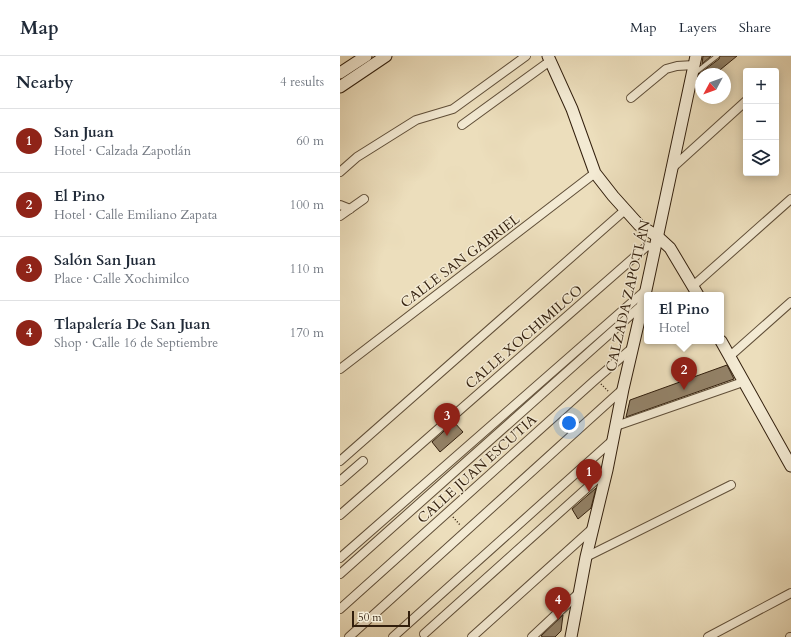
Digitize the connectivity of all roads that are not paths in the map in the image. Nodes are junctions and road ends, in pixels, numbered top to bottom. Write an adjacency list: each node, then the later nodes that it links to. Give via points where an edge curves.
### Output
1 (366, 56): 7 (street)
2 (386, 56): 8 (street)
3 (526, 56): 13 (street, via 453,109 416,120 357,156)
4 (717, 56): 6 (lane)
5 (549, 58): 11 (street); 14 (street, via 572,109)
6 (694, 66): 9 (street, via 666,69); 12 (street, CALZADA ZAPOTLÁN)
7 (340, 74)
8 (340, 87)
9 (631, 98)
10 (743, 104): 12 (street)
11 (462, 125)
12 (671, 169): 21 (street, CALZADA ZAPOTLÁN)
13 (340, 172)
14 (595, 173): 19 (street); 31 (street, CALLE SAN GABRIEL)
15 (364, 199): 18 (street)
16 (791, 199): 24 (street)
17 (340, 205): 18 (street)
18 (350, 209): 20 (street)
19 (625, 210): 21 (street, via 639,225); 36 (street)
20 (340, 216)
21 (657, 236): 22 (street, CALZADA ZAPOTLÁN); 24 (street, via 670,248)
22 (654, 248): 23 (street, CALZADA ZAPOTLÁN); 42 (street, CALLE XOCHIMILCO, via 647,246)
23 (646, 290): 45 (street)
24 (696, 291)
25 (644, 297): 27 (street, CALZADA ZAPOTLÁN)
26 (791, 302): 30 (street)
27 (642, 304): 29 (street, CALZADA ZAPOTLÁN); 46 (street)
28 (722, 344): 30 (street)
29 (631, 349): 33 (street, CALZADA ZAPOTLÁN); 49 (street, CALLE JUAN ESCUTIA)
30 (729, 358): 32 (street)
31 (340, 369)
32 (743, 382): 34 (street); 38 (street)
33 (623, 389): 34 (street, CALZADA ZAPOTLÁN); 51 (street)
34 (616, 426): 35 (street, CALZADA ZAPOTLÁN)
35 (613, 440): 39 (street, CALZADA ZAPOTLÁN); 52 (street)
36 (340, 461)
37 (363, 461): 40 (street)
38 (791, 466)
39 (607, 470): 43 (street, CALZADA ZAPOTLÁN); 50 (street)
40 (340, 481)
41 (731, 485): 44 (street)
42 (342, 511)
43 (594, 527): 44 (street, CALZADA ZAPOTLÁN); 53 (street)
44 (586, 557): 47 (street, CALZADA ZAPOTLÁN)
45 (340, 558)
46 (340, 574)
47 (580, 592): 54 (street); 55 (street, CALZADA ZAPOTLÁN)
48 (791, 593): 56 (street)
49 (340, 609)
50 (424, 634)
51 (350, 637)
52 (393, 637)
53 (472, 637)
54 (532, 637)
55 (571, 637)
56 (708, 637)

